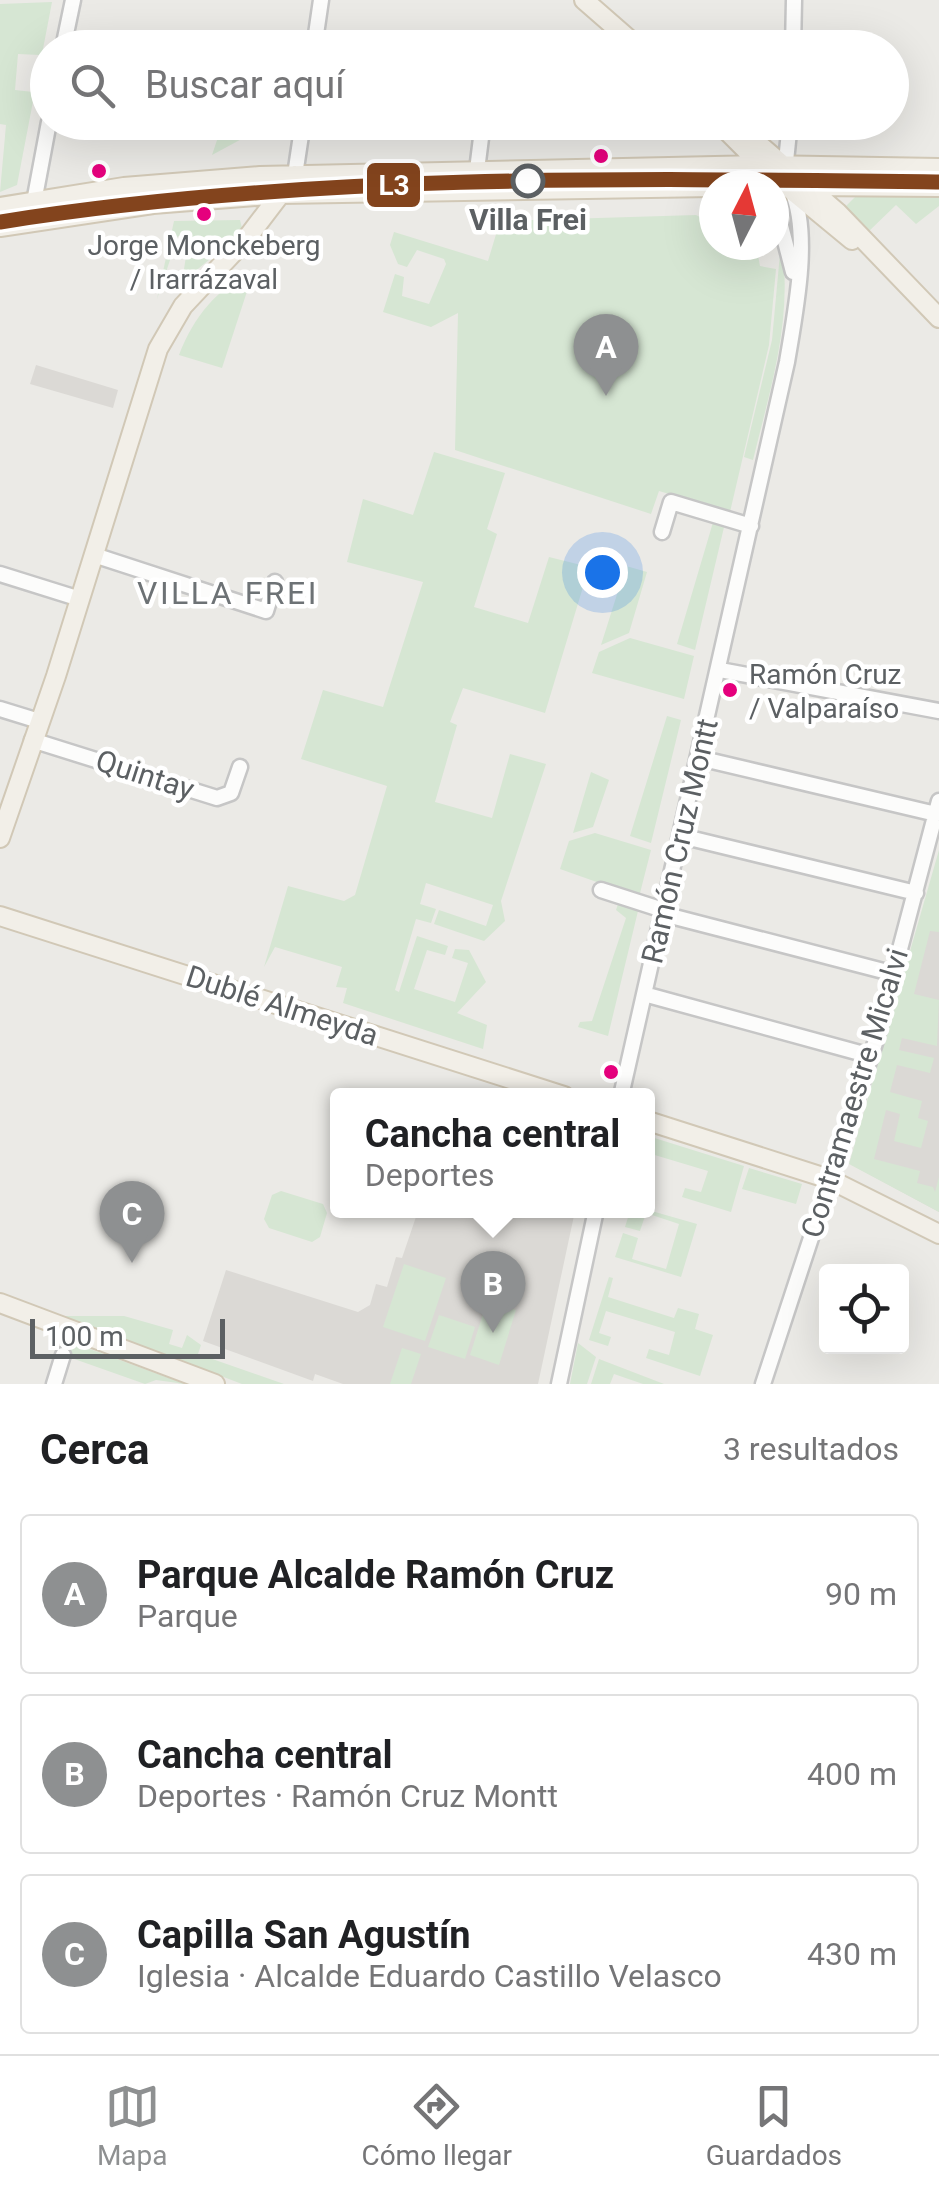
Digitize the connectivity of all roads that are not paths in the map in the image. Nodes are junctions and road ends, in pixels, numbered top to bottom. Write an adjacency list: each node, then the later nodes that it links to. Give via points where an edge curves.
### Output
1 (73, 0): 5 (street)
2 (321, 0): 6 (street)
3 (584, 0): 7 (main road)
4 (794, 0): 8 (street)
5 (67, 30)
6 (317, 30)
7 (618, 30)
8 (793, 30)
9 (46, 140): 29 (street)
10 (300, 140): 21 (street)
11 (481, 140): 18 (street)
12 (736, 140): 15 (main road)
13 (754, 140): 16 (main road)
14 (787, 140): 16 (street)
15 (761, 165): 16 (main road); 18 (main road); 19 (main road)
16 (784, 165): 17 (main road); 20 (main road)
17 (939, 168)
18 (477, 170): 21 (main road)
19 (767, 170)
20 (784, 170)
21 (295, 175): 26 (main road); 29 (main road, via 195,179)
22 (699, 186): 26 (main road)
23 (789, 186): 24 (main road)
24 (939, 188)
25 (789, 189): 35 (main road, via 870,250)
26 (281, 194): 28 (main road); 32 (main road)
27 (789, 197): 34 (street, Ramón Cruz Montt, via 800,226)
28 (226, 198): 31 (main road); 32 (main road, via 242,210)
29 (34, 202): 30 (main road)
30 (0, 207)
31 (0, 227)
32 (247, 238): 38 (main road, via 162,339)
33 (789, 248): 34 (street, Ramón Cruz Montt)
34 (795, 293): 36 (street, Ramón Cruz Montt)
35 (939, 318)
36 (751, 526): 37 (street, via 671,502); 42 (street, Ramón Cruz Montt)
37 (662, 532)
38 (94, 555): 40 (street, via 266,611); 41 (main road)
39 (0, 574): 41 (street)
40 (276, 582)
41 (80, 599): 45 (main road)
42 (720, 670): 44 (street); 47 (street, Ramón Cruz Montt)
43 (0, 709): 45 (street)
44 (939, 711)
45 (39, 721): 46 (main road)
46 (32, 740): 48 (street, Quintay, via 216,798 231,793); 51 (main road)
47 (699, 758): 49 (street); 50 (street, Ramón Cruz Montt)
48 (240, 767)
49 (937, 807): 53 (street, Contramaestre Micalvi)
50 (681, 836): 53 (street); 54 (street, Ramón Cruz Montt)
51 (0, 838)
52 (601, 890): 54 (street)
53 (916, 893): 56 (street, Contramaestre Micalvi)
54 (663, 912): 56 (street); 57 (street, Ramón Cruz Montt)
55 (0, 916): 59 (main road, Dublé Almeyda)
56 (895, 974): 58 (street, Contramaestre Micalvi)
57 (644, 994): 58 (street); 60 (street, Ramón Cruz Montt)
58 (870, 1056): 62 (street, Contramaestre Micalvi)
59 (539, 1088)
60 (622, 1088)
61 (655, 1123): 62 (main road)
62 (829, 1179): 64 (main road); 70 (street, Contramaestre Micalvi)
63 (594, 1218): 69 (street)
64 (939, 1234)
65 (0, 1303): 68 (main road)
66 (64, 1355): 67 (street)
67 (54, 1384)
68 (214, 1384)
69 (559, 1384)
70 (764, 1384)

